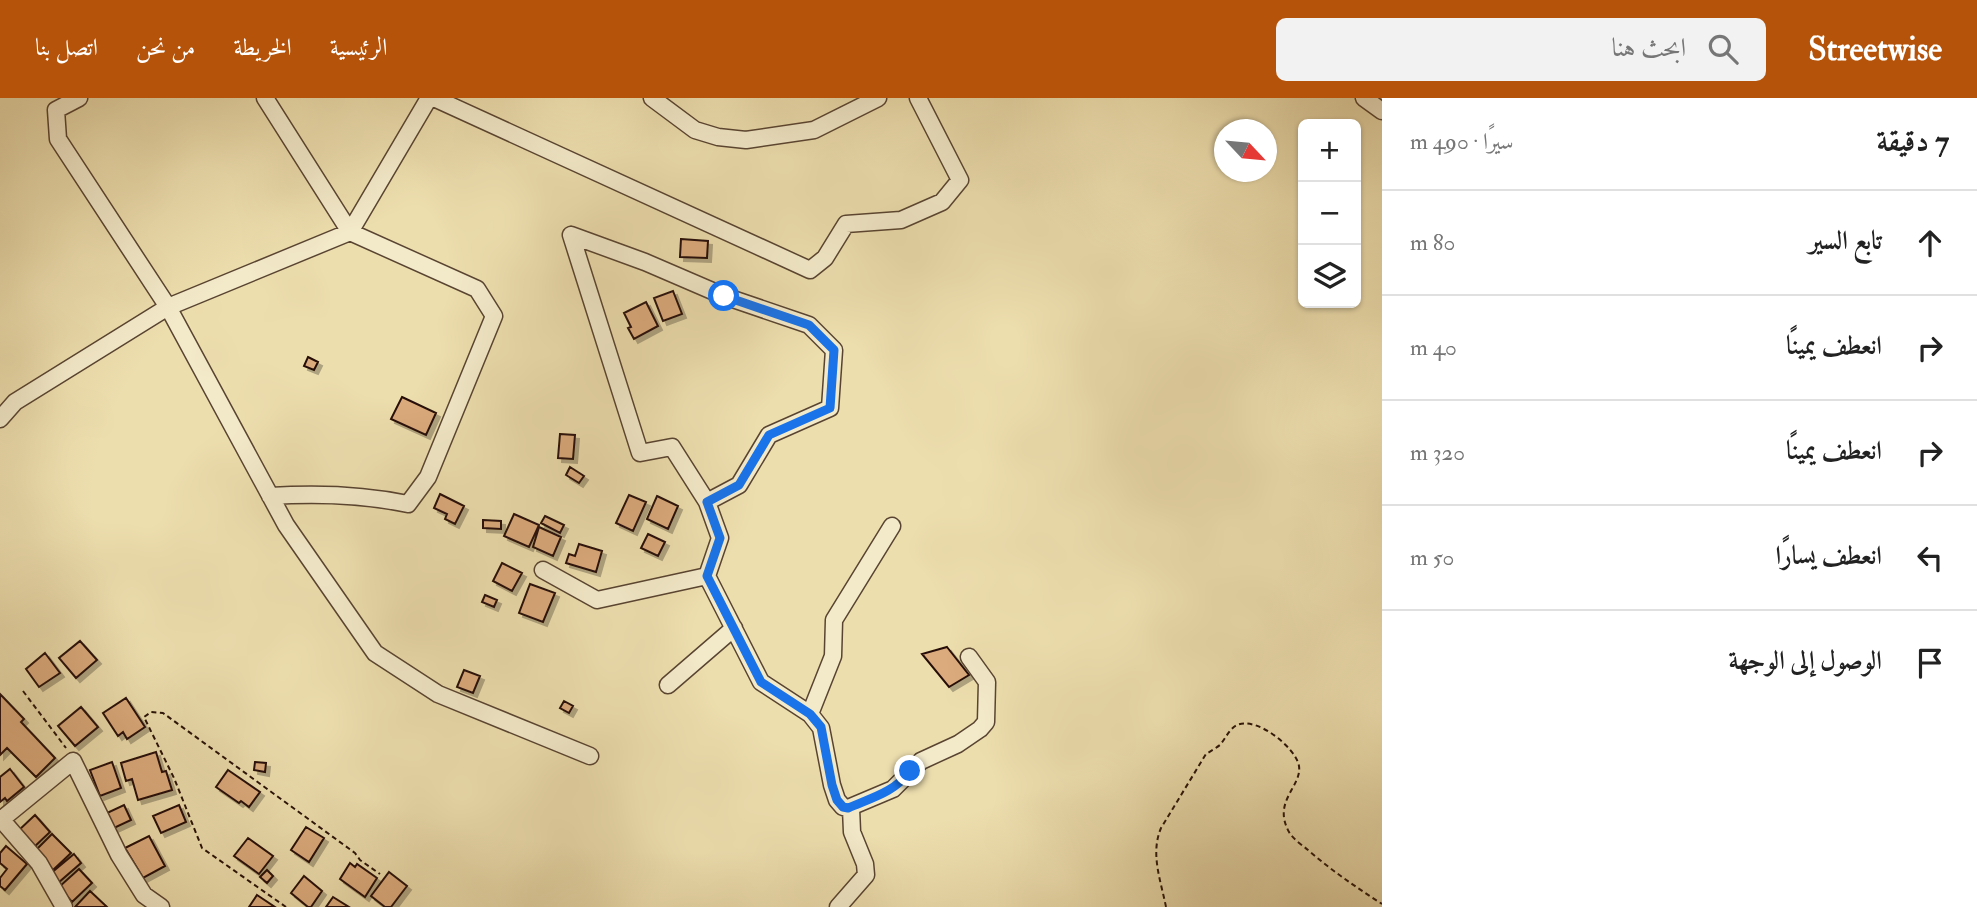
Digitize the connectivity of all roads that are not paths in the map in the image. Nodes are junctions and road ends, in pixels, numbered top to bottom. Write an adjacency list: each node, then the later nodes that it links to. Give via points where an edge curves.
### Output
1 (79, 98): 11 (street, via 56,110 58,139)
2 (265, 98): 10 (street)
3 (429, 98): 10 (street)
4 (434, 98): 7 (street, via 810,270 825,258 846,224 901,220 942,202 960,180)
5 (652, 98): 6 (street, via 695,130 746,140 814,130)
6 (878, 98)
7 (918, 98)
8 (1364, 98): 9 (street)
9 (1382, 111)
10 (350, 232): 11 (street); 13 (street, via 477,289 494,316 428,477 408,504 372,496)
11 (168, 307): 12 (street, via 15,402); 13 (street)
12 (0, 419)
13 (270, 496): 22 (street, via 375,653 438,694)
14 (707, 502): 14 (street, via 673,447 640,453 571,235 809,325 834,350 830,408 769,435 739,485); 17 (street, via 720,538)
15 (892, 526): 21 (street, via 834,620 833,656)
16 (543, 570): 17 (street, via 597,600)
17 (707, 576): 18 (street)
18 (734, 628): 20 (street); 21 (street, via 761,682)
19 (970, 657): 23 (street, via 987,682 986,722 958,744 921,761 893,789)
20 (668, 685)
21 (810, 714): 23 (street, via 821,727 837,800)
22 (590, 756)
23 (848, 808): 27 (street, via 866,875)
24 (1, 819): 25 (street, via 39,863); 26 (street, via 73,761 119,855 144,895)
25 (64, 907)
26 (161, 907)
27 (838, 907)

